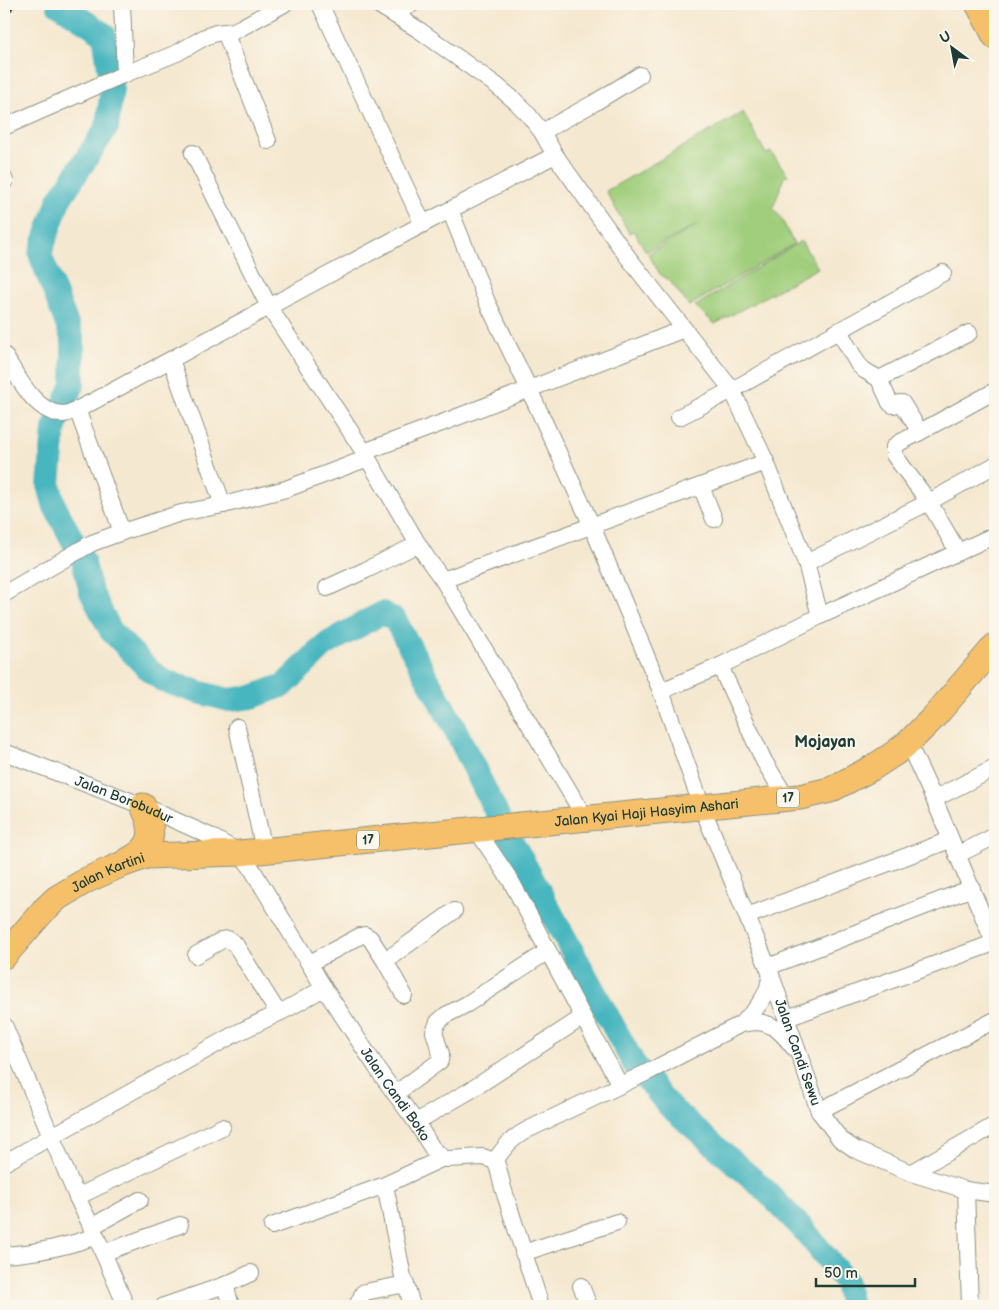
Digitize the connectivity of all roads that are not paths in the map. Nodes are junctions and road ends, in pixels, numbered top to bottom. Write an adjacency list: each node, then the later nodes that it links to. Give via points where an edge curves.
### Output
1 (122, 4): 10 (street)
2 (284, 4): 8 (street, via 234,31)
3 (320, 4): 18 (street)
4 (376, 4): 7 (street)
5 (412, 4): 7 (street)
6 (978, 4): 9 (highway)
7 (394, 14): 13 (street, via 496,85 527,113)
8 (225, 32): 10 (street, via 205,37); 14 (street)
9 (995, 36)
10 (122, 75): 12 (street)
11 (640, 75): 13 (street)
12 (4, 127)
13 (542, 132): 16 (street)
14 (268, 141)
15 (193, 153): 20 (street)
16 (555, 155): 17 (street); 21 (street, via 627,256)
17 (450, 210): 18 (street); 27 (street, Jalan Candi Sewu, via 487,302)
18 (423, 224): 20 (street)
19 (943, 273): 22 (street)
20 (269, 307): 25 (street); 33 (street)
21 (684, 328): 27 (street); 28 (street)
22 (839, 331): 26 (street, via 858,364); 28 (street)
23 (969, 334): 26 (street)
24 (4, 355): 30 (street, via 37,403)
25 (171, 360): 30 (street); 38 (street)
26 (879, 379): 32 (street, via 890,402 893,405 902,403)
27 (529, 389): 33 (street); 40 (street, Jalan Candi Sewu)
28 (732, 390): 31 (street); 34 (street)
29 (995, 391): 32 (street)
30 (65, 412): 41 (street)
31 (679, 417)
32 (920, 432): 37 (street, via 896,444 894,455)
33 (366, 455): 38 (street, via 300,484); 43 (street)
34 (766, 462): 36 (street); 45 (street)
35 (995, 465): 37 (street)
36 (701, 486): 39 (street); 40 (street)
37 (929, 502): 44 (street); 45 (street)
38 (224, 505): 41 (street)
39 (714, 519)
40 (592, 526): 46 (street); 52 (street, Jalan Candi Sewu)
41 (122, 532): 48 (street, via 92,543)
42 (995, 535): 44 (street)
43 (418, 544): 46 (street); 47 (street)
44 (958, 552): 49 (street)
45 (806, 563): 49 (street)
46 (443, 580): 61 (street)
47 (327, 588)
48 (4, 594)
49 (820, 616): 51 (street)
50 (995, 646): 54 (highway, Jalan Kyai Haji Hasyim Ashari / 17)
51 (720, 666): 52 (street); 57 (street, via 764,761)
52 (661, 691): 60 (street, Jalan Candi Sewu)
53 (237, 727): 65 (street)
54 (908, 743): 57 (highway, Jalan Kyai Haji Hasyim Ashari / 17, via 872,768 830,790); 58 (street)
55 (4, 752): 59 (street, Jalan Borobudur)
56 (995, 768): 58 (street)
57 (787, 799): 60 (highway, Jalan Kyai Haji Hasyim Ashari / 17)
58 (934, 799): 64 (street)
59 (143, 806): 66 (street, Jalan Borobudur); 68 (highway, via 149,818 149,843 139,855)
60 (702, 807): 61 (highway, Jalan Kyai Haji Hasyim Ashari / 17); 71 (street, Jalan Candi Sewu)
61 (586, 819): 62 (highway, Jalan Kyai Haji Hasyim Ashari / 17)
62 (486, 828): 65 (highway, Jalan Kyai Haji Hasyim Ashari / 17); 73 (street)
63 (995, 836): 67 (street)
64 (950, 840): 67 (street); 71 (street)
65 (264, 850): 66 (highway, Jalan Kyai Haji Hasyim Ashari / 17)
66 (240, 853): 68 (highway, Jalan Kartini / 17, via 146,856); 77 (street, Jalan Candi Boko)
67 (956, 855): 69 (street)
68 (118, 866): 75 (highway, Jalan Kartini / 17, via 87,880 50,904)
69 (972, 888): 72 (street); 78 (street)
70 (454, 911): 76 (street)
71 (747, 916): 78 (street, Jalan Candi Sewu)
72 (995, 944): 83 (street)
73 (548, 951): 82 (street); 89 (street, via 438,1022 434,1032 440,1061)
74 (196, 955): 81 (street, via 228,939 235,944)
75 (4, 956)
76 (385, 961): 77 (street, via 365,935); 80 (street)
77 (310, 963): 79 (street, Jalan Candi Boko)
78 (769, 971): 83 (street, Jalan Candi Sewu); 85 (street, via 767,991)
79 (324, 988): 81 (street); 89 (street, Jalan Candi Boko)
80 (404, 995)
81 (278, 1013): 94 (street, via 227,1038)
82 (583, 1017): 88 (street); 91 (street)
83 (787, 1018): 87 (street, Jalan Candi Sewu)
84 (995, 1020): 90 (street)
85 (741, 1024): 87 (street, via 758,1022 772,1026 780,1031); 88 (street)
86 (4, 1025): 94 (street)
87 (799, 1056): 90 (street, Jalan Candi Sewu)
88 (626, 1082): 96 (street, via 520,1134)
89 (395, 1094): 91 (street, Jalan Candi Boko)
90 (820, 1111): 98 (street, Jalan Candi Sewu, via 840,1139 856,1150)
91 (416, 1122): 95 (street, Jalan Candi Boko, via 432,1148)
92 (995, 1125): 98 (street)
93 (222, 1127): 102 (street)
94 (51, 1137): 97 (street); 102 (street)
95 (443, 1158): 96 (street, via 483,1157); 99 (street)
96 (495, 1161): 109 (street)
97 (4, 1163)
98 (911, 1173): 100 (street, Jalan Candi Sewu)
99 (385, 1185): 104 (street); 112 (street)
100 (966, 1190): 101 (street, Jalan Candi Sewu); 122 (street)
101 (995, 1194)
102 (76, 1197): 107 (street)
103 (140, 1200): 107 (street)
104 (286, 1221)
105 (617, 1222): 109 (street)
106 (180, 1225): 108 (street)
107 (93, 1232): 108 (street); 110 (street, via 81,1242)
108 (103, 1253): 116 (street)
109 (524, 1253): 120 (street)
110 (4, 1256)
111 (251, 1273): 113 (street)
112 (406, 1284): 115 (street, via 365,1292); 119 (street)
113 (225, 1285): 117 (street); 118 (street)
114 (581, 1286): 121 (street)
115 (359, 1302)
116 (126, 1306)
117 (164, 1306)
118 (231, 1306)
119 (412, 1306)
120 (541, 1306)
121 (589, 1306)
122 (970, 1306)

